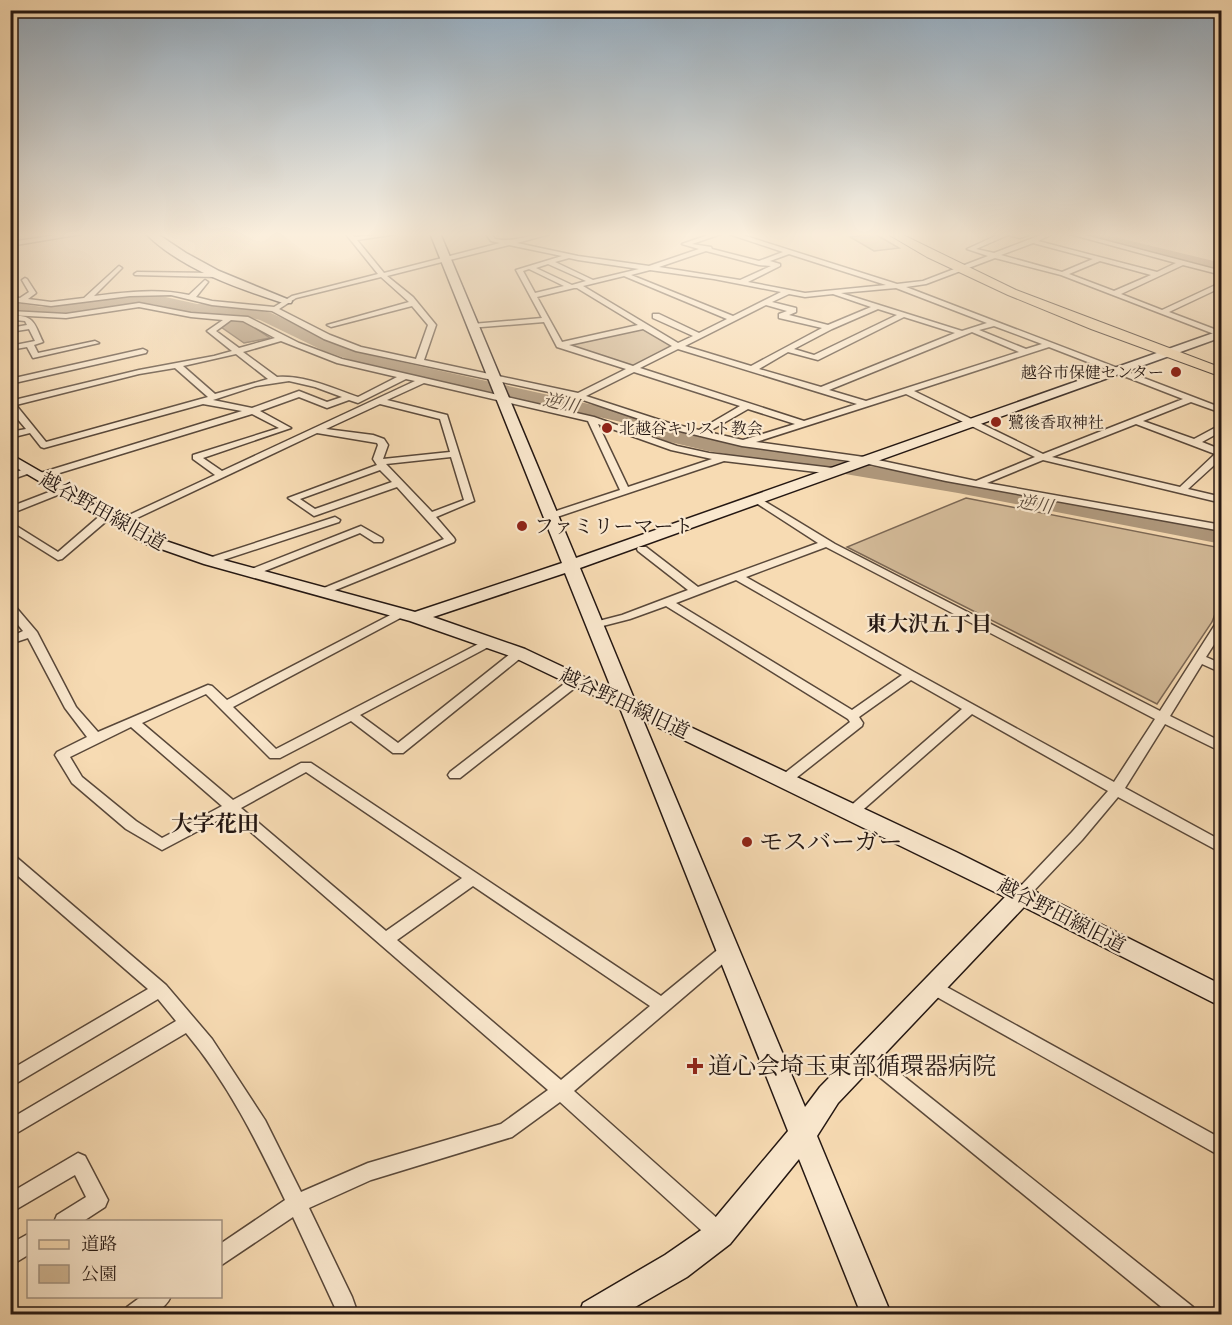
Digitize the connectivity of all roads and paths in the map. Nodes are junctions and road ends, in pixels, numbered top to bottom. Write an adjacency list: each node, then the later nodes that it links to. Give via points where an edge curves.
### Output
1 (30, 295): 22 (street)
2 (91, 295): 21 (street)
3 (122, 295): 21 (street)
4 (180, 295): 19 (street)
5 (269, 295): 23 (street)
6 (309, 295): 23 (street)
7 (404, 295): 24 (street)
8 (460, 295): 38 (street)
9 (538, 295): 18 (street)
10 (590, 295): 39 (street)
11 (674, 295): 33 (street)
12 (782, 295): 25 (street)
13 (839, 295): 26 (street)
14 (920, 295): 35 (street)
15 (1021, 295): 57 (main road)
16 (1116, 295): 28 (street)
17 (1199, 295): 28 (street)
18 (533, 296): 34 (street)
19 (191, 297): 27 (street)
20 (10, 299): 22 (street)
21 (86, 300): 22 (street, via 51,304)
22 (20, 301)
23 (286, 301): 27 (street)
24 (413, 303): 36 (street); 58 (street, via 432,325)
25 (766, 303): 33 (street); 40 (street, via 793,310 782,316)
26 (877, 307): 29 (street); 40 (street)
27 (274, 309): 58 (street, via 327,337)
28 (1163, 312): 44 (street)
29 (903, 315): 43 (street); 54 (street, via 815,358)
30 (10, 316): 32 (street, via 66,316 139,305 191,315); 37 (street, via 28,319)
31 (656, 316): 45 (street)
32 (231, 317): 46 (street, via 252,321); 53 (street, via 212,331)
33 (733, 319): 45 (street)
34 (546, 320): 38 (street); 50 (street)
35 (995, 323): 42 (street); 49 (street)
36 (332, 325)
37 (31, 326): 41 (street); 48 (street, via 39,342)
38 (472, 326): 71 (street)
39 (645, 326): 50 (street); 51 (street)
40 (829, 327): 54 (street)
41 (10, 330)
42 (972, 330): 43 (street); 56 (street)
43 (962, 333): 72 (street)
44 (1221, 334): 57 (street)
45 (700, 336): 51 (street)
46 (282, 338): 53 (street); 67 (street, via 340,361)
47 (95, 343): 48 (street, via 36,356)
48 (30, 344): 52 (street)
49 (1051, 344): 56 (street); 64 (street)
50 (560, 345): 62 (street)
51 (679, 347): 62 (street); 63 (street)
52 (10, 348)
53 (237, 350): 60 (street); 68 (street)
54 (788, 350): 63 (street)
55 (143, 351): 70 (street)
56 (1026, 352): 73 (street)
57 (1170, 352): 61 (main road); 64 (street); 65 (main road)
58 (419, 362): 71 (street)
59 (67, 363): 66 (street)
60 (176, 364): 75 (street); 81 (street)
61 (1221, 367)
62 (634, 369): 74 (street); 82 (street)
63 (752, 369): 72 (street)
64 (1120, 370): 77 (street); 87 (street)
65 (1221, 373)
66 (10, 375)
67 (405, 376): 69 (street); 76 (street, via 358,400)
68 (275, 380): 75 (street); 76 (street, via 317,385)
69 (423, 380): 71 (street); 79 (street)
70 (10, 382)
71 (497, 388): 74 (street); 85 (street); 116 (street)
72 (822, 390): 80 (street)
73 (907, 391): 80 (street); 87 (street)
74 (579, 396): 92 (street)
75 (213, 397): 78 (street)
76 (349, 397): 83 (street, via 327,405 299,394)
77 (1191, 399): 84 (street); 86 (street)
78 (203, 401): 83 (street); 90 (street, via 44,445)
79 (380, 401): 91 (street); 97 (street, via 444,417)
80 (864, 403): 88 (street)
81 (10, 404): 90 (street)
82 (746, 406): 88 (street); 92 (street)
83 (253, 411): 104 (street); 105 (street, via 287,428 196,456)
84 (1221, 411)
85 (591, 419): 99 (street, via 674,448); 111 (street)
86 (1136, 421): 95 (street); 100 (street)
87 (973, 422): 100 (street); 101 (street)
88 (801, 423): 94 (street)
89 (1221, 427): 95 (street)
90 (32, 430): 93 (street)
91 (316, 431): 102 (street, via 381,441); 105 (street)
92 (699, 434): 94 (street)
93 (10, 435)
94 (742, 443): 101 (street)
95 (1194, 443): 96 (street)
96 (1221, 453): 110 (street)
97 (454, 454): 102 (street); 115 (street, via 469,501)
98 (10, 458): 104 (street, 越谷野田線旧道)
99 (724, 458): 103 (street); 111 (street)
100 (1044, 458): 107 (street); 110 (street)
101 (862, 461): 103 (street); 107 (street)
102 (381, 464): 108 (street); 108 (street, via 293,498 314,513)
103 (836, 470): 112 (street)
104 (35, 473): 106 (street); 109 (street, 越谷野田線旧道)
105 (220, 474): 117 (street)
106 (10, 477)
107 (977, 482): 120 (street)
108 (399, 483): 115 (street)
109 (62, 490): 114 (street); 117 (street, 越谷野田線旧道)
110 (1182, 490): 113 (street)
111 (625, 491): 116 (street)
112 (756, 499): 122 (street); 125 (street)
113 (1221, 500)
114 (10, 511)
115 (430, 516): 129 (street, via 450,540)
116 (551, 516): 125 (street)
117 (112, 520): 119 (street, via 58,557); 124 (street, 越谷野田線旧道, via 149,540)
118 (335, 520): 124 (street)
119 (10, 525)
120 (1221, 528)
121 (378, 540): 126 (street, via 361,529)
122 (827, 543): 127 (street); 149 (street)
123 (642, 549): 128 (street)
124 (210, 561): 126 (street, 越谷野田線旧道)
125 (572, 564): 132 (street); 135 (street)
126 (253, 572): 129 (street, 越谷野田線旧道)
127 (737, 576): 128 (street); 142 (street)
128 (696, 591): 130 (street)
129 (323, 592): 132 (street, 越谷野田線旧道)
130 (667, 602): 135 (street); 148 (street)
131 (10, 607): 133 (street)
132 (409, 615): 138 (street, 越谷野田線旧道); 145 (street)
133 (15, 619): 136 (street)
134 (1221, 622): 140 (street)
135 (595, 626): 144 (street)
136 (31, 632): 137 (street); 151 (street, via 80,724)
137 (10, 641)
138 (489, 642): 139 (street, 越谷野田線旧道); 147 (street)
139 (519, 653): 143 (street, 越谷野田線旧道); 147 (street, via 398,750)
140 (1198, 658): 141 (street); 149 (street)
141 (1221, 669)
142 (910, 675): 146 (street); 148 (street)
143 (577, 681): 144 (street, 越谷野田線旧道); 155 (street)
144 (627, 705): 156 (street, 越谷野田線旧道); 165 (street)
145 (225, 706): 150 (street, via 208,689); 153 (street)
146 (970, 709): 157 (street); 159 (street)
147 (353, 716): 153 (street)
148 (852, 716): 156 (street, via 857,723)
149 (1161, 717): 152 (street); 157 (street)
150 (133, 722): 151 (street); 158 (street)
151 (96, 738): 158 (street, via 62,754 77,780 162,845)
152 (1221, 748)
153 (275, 755): 154 (street)
154 (295, 772): 158 (street); 162 (street, via 306,766)
155 (455, 775)
156 (786, 779): 159 (street, 越谷野田線旧道)
157 (1117, 789): 160 (street); 163 (street)
158 (232, 806): 164 (street)
159 (852, 812): 163 (street, 越谷野田線旧道)
160 (1221, 848)
161 (10, 860): 167 (street)
162 (473, 878): 164 (street); 169 (street)
163 (1022, 895): 166 (street); 168 (street, 越谷野田線旧道)
164 (386, 939): 173 (street)
165 (728, 951): 169 (street); 175 (street)
166 (934, 987): 171 (street); 176 (street)
167 (160, 990): 170 (street); 172 (street)
168 (1221, 997)
169 (662, 1005): 173 (street)
170 (188, 1023): 174 (street); 178 (street, via 260,1126)
171 (867, 1056): 175 (street, via 829,1095); 189 (street)
172 (10, 1079)
173 (561, 1091): 178 (street, via 506,1131 368,1172); 180 (street)
174 (10, 1129)
175 (803, 1133): 180 (street); 188 (street)
176 (1221, 1149)
177 (10, 1204): 179 (street, via 78,1162 98,1200)
178 (296, 1204): 182 (street); 187 (street)
179 (66, 1220)
180 (720, 1234): 185 (street)
181 (27, 1246): 183 (street)
182 (222, 1255)
183 (10, 1256)
184 (158, 1298): 186 (street)
185 (600, 1313)
186 (134, 1314)
187 (348, 1314)
188 (876, 1314)
189 (1186, 1314)

